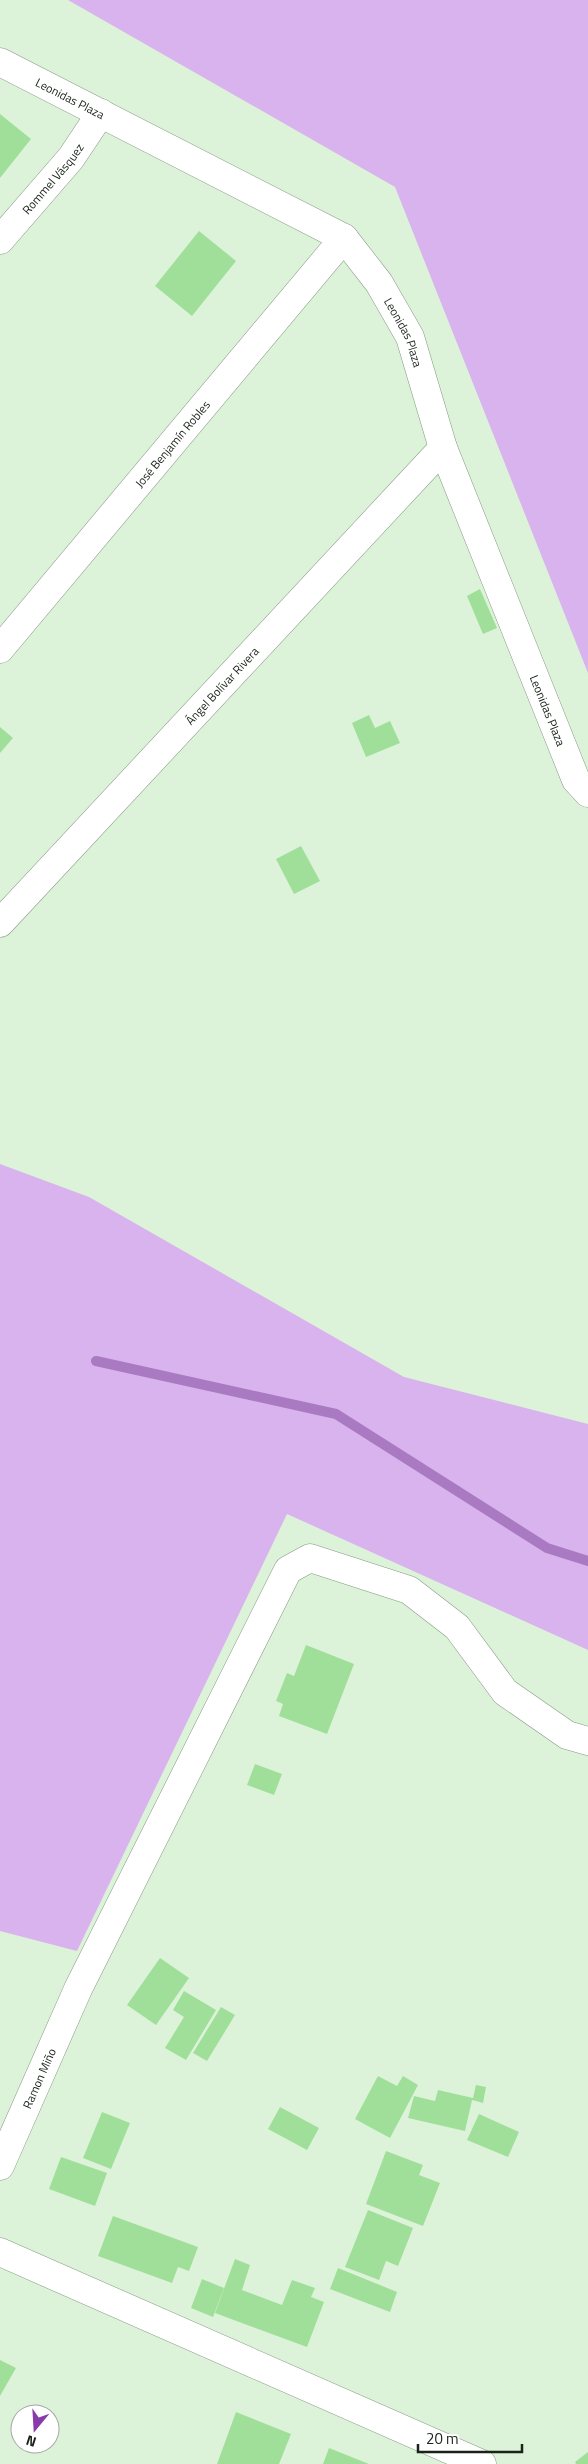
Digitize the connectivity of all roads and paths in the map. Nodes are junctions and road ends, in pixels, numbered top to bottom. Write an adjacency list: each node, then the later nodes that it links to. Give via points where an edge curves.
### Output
1 (0, 62): 2 (street, Leonidas Plaza)
2 (101, 113): 3 (street, Leonidas Plaza); 4 (street, Rommel Vásquez, via 71,158)
3 (344, 238): 5 (street, Leonidas Plaza, via 380,283 410,337); 6 (street, José Benjamín Robles)
4 (0, 240)
5 (442, 448): 7 (street, Leonidas Plaza, via 576,780); 8 (street, Ángel Bolívar Rivera)
6 (0, 649)
7 (588, 793)
8 (0, 923)
9 (588, 1741): 10 (street, Ramon Miño, via 567,1736 505,1692 457,1627 409,1590 310,1558 288,1570 78,1990)
10 (0, 2166)
11 (0, 2252): 12 (street)
12 (482, 2464)

